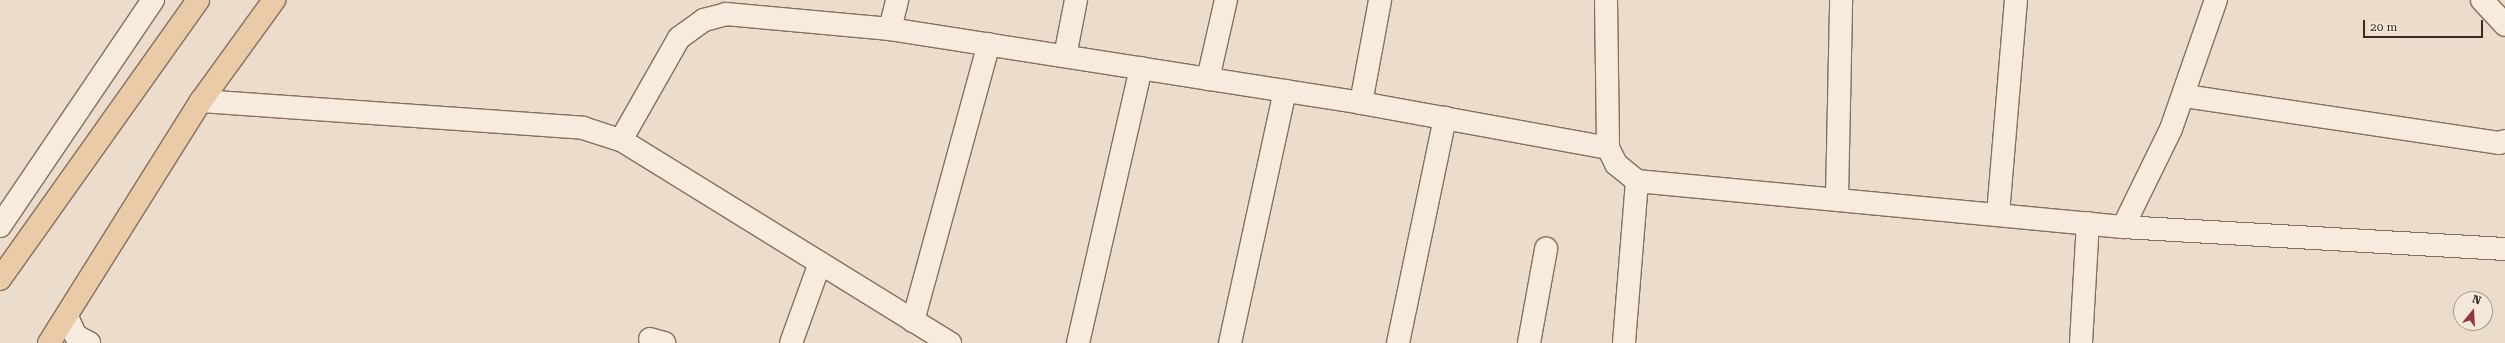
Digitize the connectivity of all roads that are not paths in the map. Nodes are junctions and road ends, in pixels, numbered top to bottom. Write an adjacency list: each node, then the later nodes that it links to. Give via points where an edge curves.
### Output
1 (153, 0): 32 (street)
2 (198, 0): 34 (main road)
3 (274, 0): 22 (main road)
4 (897, 0): 15 (street)
5 (1076, 0): 17 (street)
6 (1226, 0): 19 (street)
7 (1380, 0): 23 (street)
8 (1606, 0): 27 (street)
9 (1841, 0): 29 (street)
10 (2016, 0): 30 (street)
11 (2216, 0): 21 (street)
12 (2482, 0): 14 (street)
13 (707, 10): 15 (street, via 726,14); 25 (street, via 679,38)
14 (2505, 25)
15 (890, 29): 16 (street)
16 (989, 44): 17 (street); 40 (street)
17 (1064, 56): 18 (street)
18 (1141, 68): 19 (street); 45 (street)
19 (1208, 79): 20 (street)
20 (1285, 91): 23 (street); 46 (street)
21 (2185, 96): 26 (street); 33 (street)
22 (201, 101): 25 (street, via 582,128); 39 (main road)
23 (1361, 103): 24 (street)
24 (1445, 118): 27 (street); 47 (street)
25 (621, 140): 37 (street)
26 (2505, 142)
27 (1608, 148): 28 (street, via 1616,164)
28 (1637, 181): 29 (street); 49 (street)
29 (1838, 198): 30 (street)
30 (1998, 214): 31 (street)
31 (2088, 223): 33 (street); 50 (street)
32 (1, 224): 34 (street)
33 (2123, 227): 36 (street)
34 (34, 231): 38 (main road)
35 (1546, 249): 48 (street)
36 (2505, 249)
37 (820, 264): 40 (street); 43 (street)
38 (0, 279)
39 (67, 317): 41 (main road); 42 (street, via 76,336)
40 (913, 321): 44 (street)
41 (49, 343)
42 (89, 343)
43 (791, 343)
44 (950, 343)
45 (1078, 343)
46 (1230, 343)
47 (1398, 343)
48 (1529, 343)
49 (1624, 343)
50 (2081, 343)

